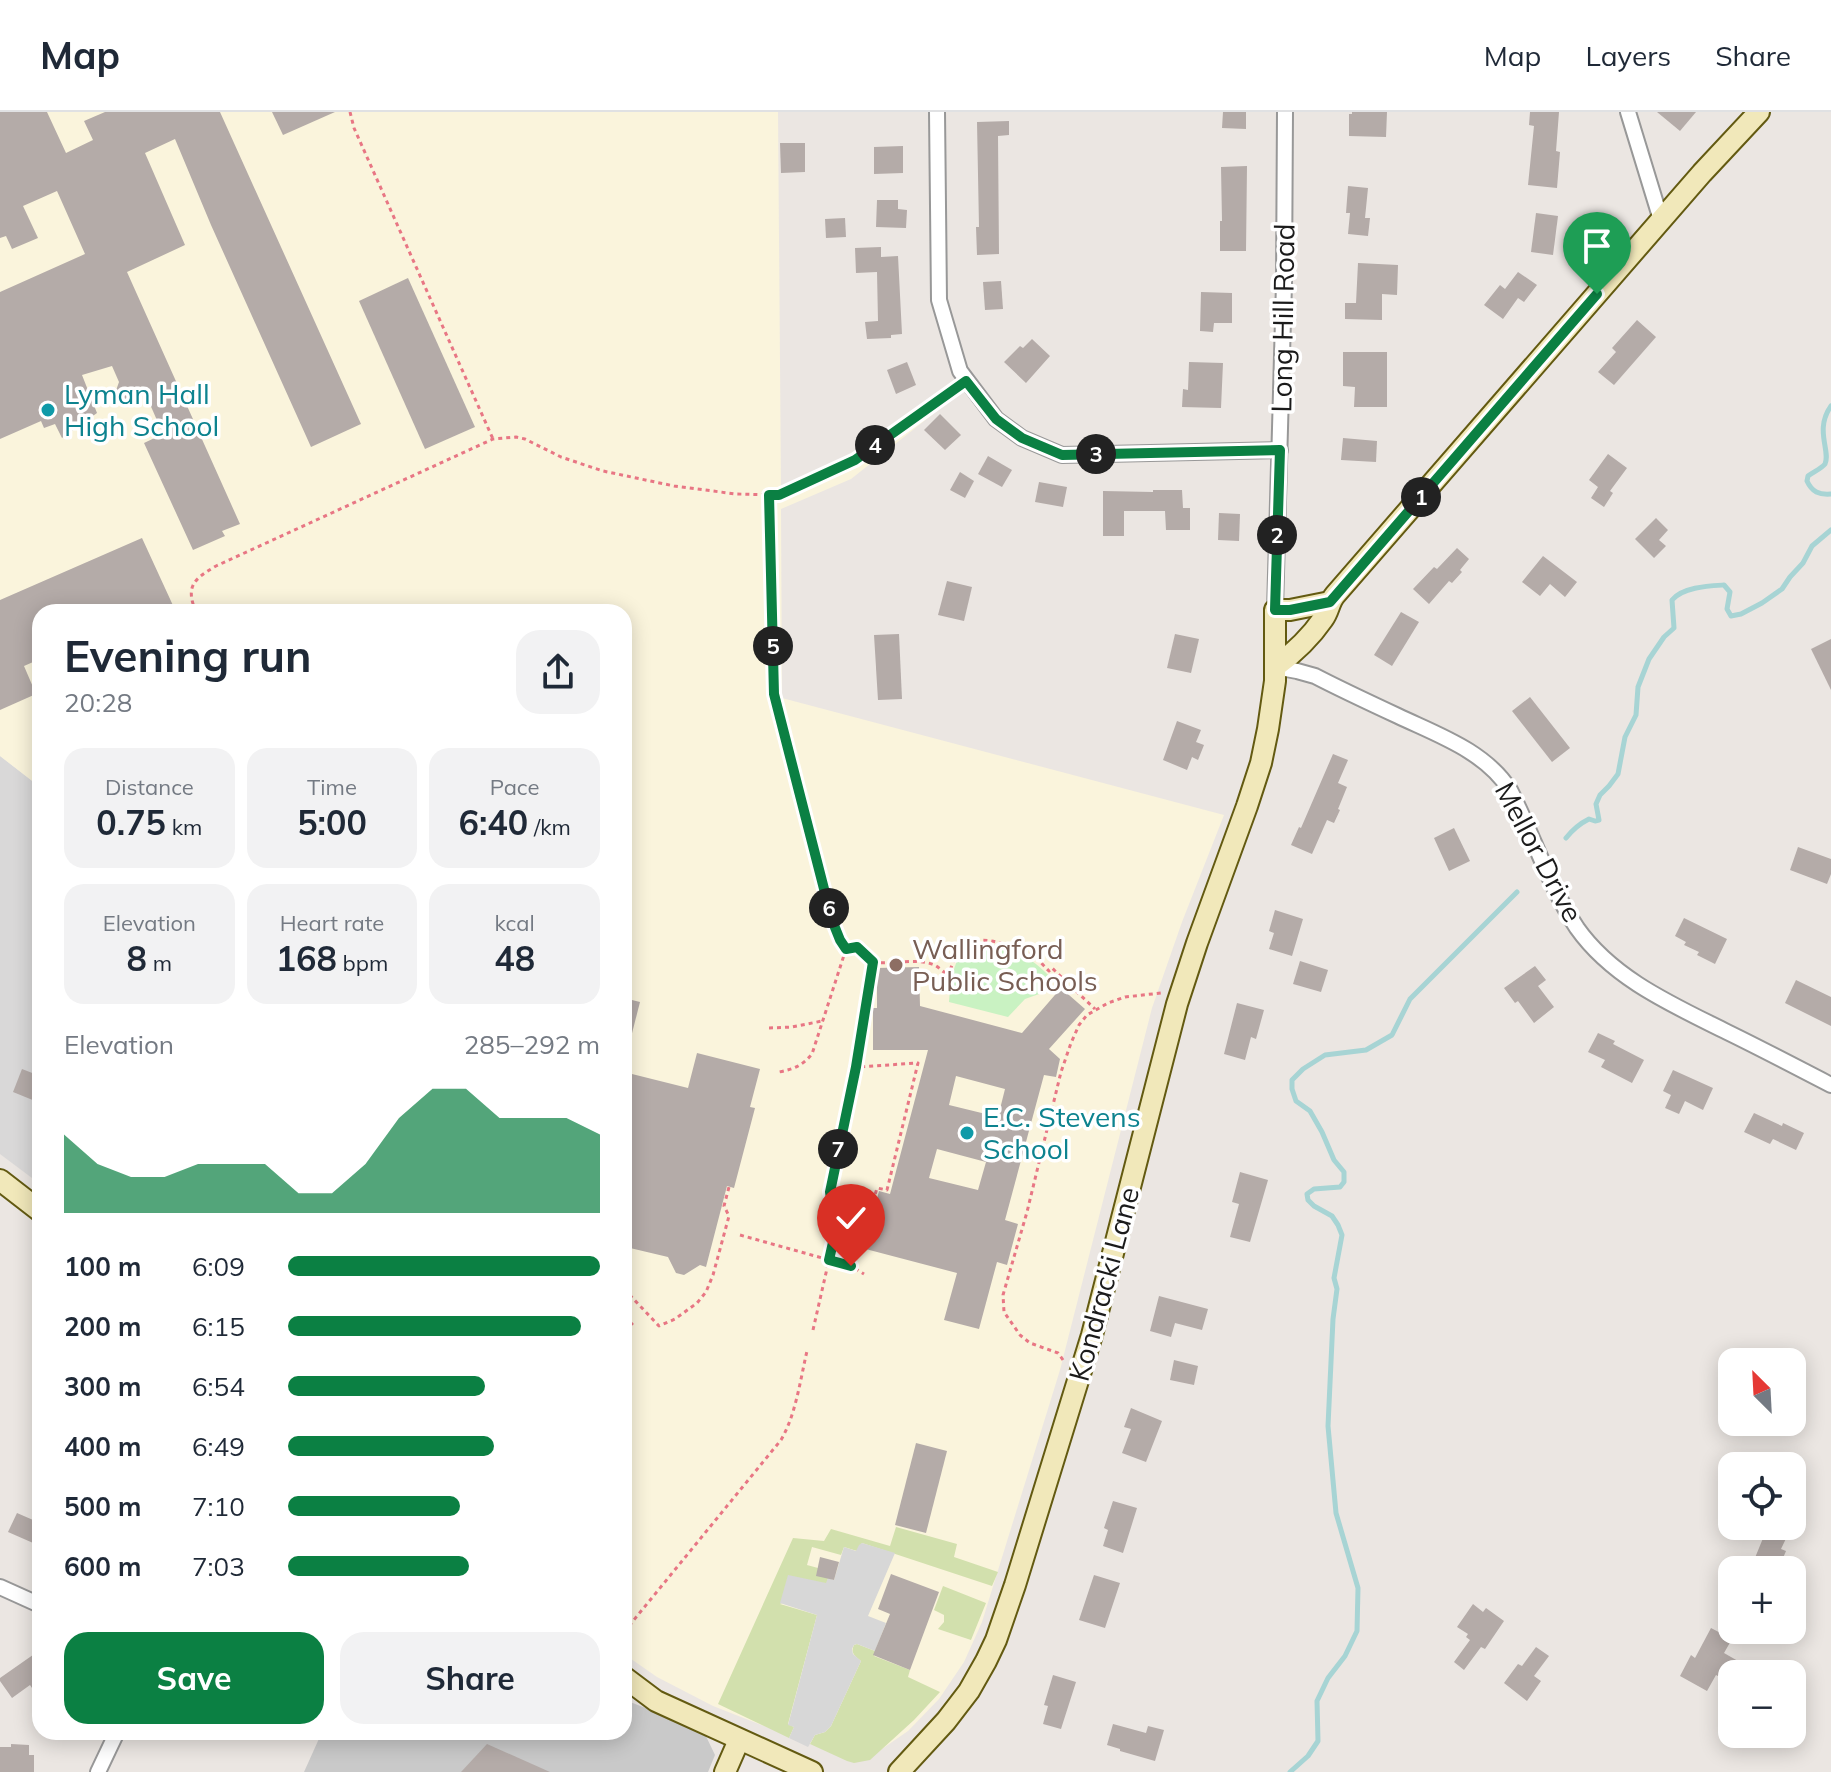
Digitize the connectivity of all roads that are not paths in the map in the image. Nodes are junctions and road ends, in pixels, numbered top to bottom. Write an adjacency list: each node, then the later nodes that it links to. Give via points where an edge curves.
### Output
1 (937, 112): 6 (street, via 939,300 960,371 996,419 1022,438 1062,455)
2 (1285, 112): 6 (street, Long Hill Road)
3 (1628, 112): 5 (street)
4 (1759, 112): 5 (main road)
5 (1661, 220): 7 (main road)
6 (1280, 450): 8 (street, Long Hill Road)
7 (1330, 602): 8 (main road); 9 (main road, via 1303,645)
8 (1275, 610): 9 (main road, Long Hill Road)
9 (1275, 667): 10 (street, Mellor Drive, via 1315,676 1487,763 1510,790 1577,927 1601,956 1657,996); 21 (main road, Kondracki Lane, via 1258,773 1174,1012 1092,1335 1005,1617 969,1691)
10 (1831, 1085)
11 (0, 1180): 12 (main road)
12 (32, 1205)
13 (0, 1587): 14 (street)
14 (32, 1601)
15 (632, 1683): 17 (main road, via 656,1701)
16 (113, 1740): 18 (street)
17 (739, 1740): 19 (main road); 20 (main road)
18 (98, 1772)
19 (725, 1772)
20 (812, 1772)
21 (899, 1772)

